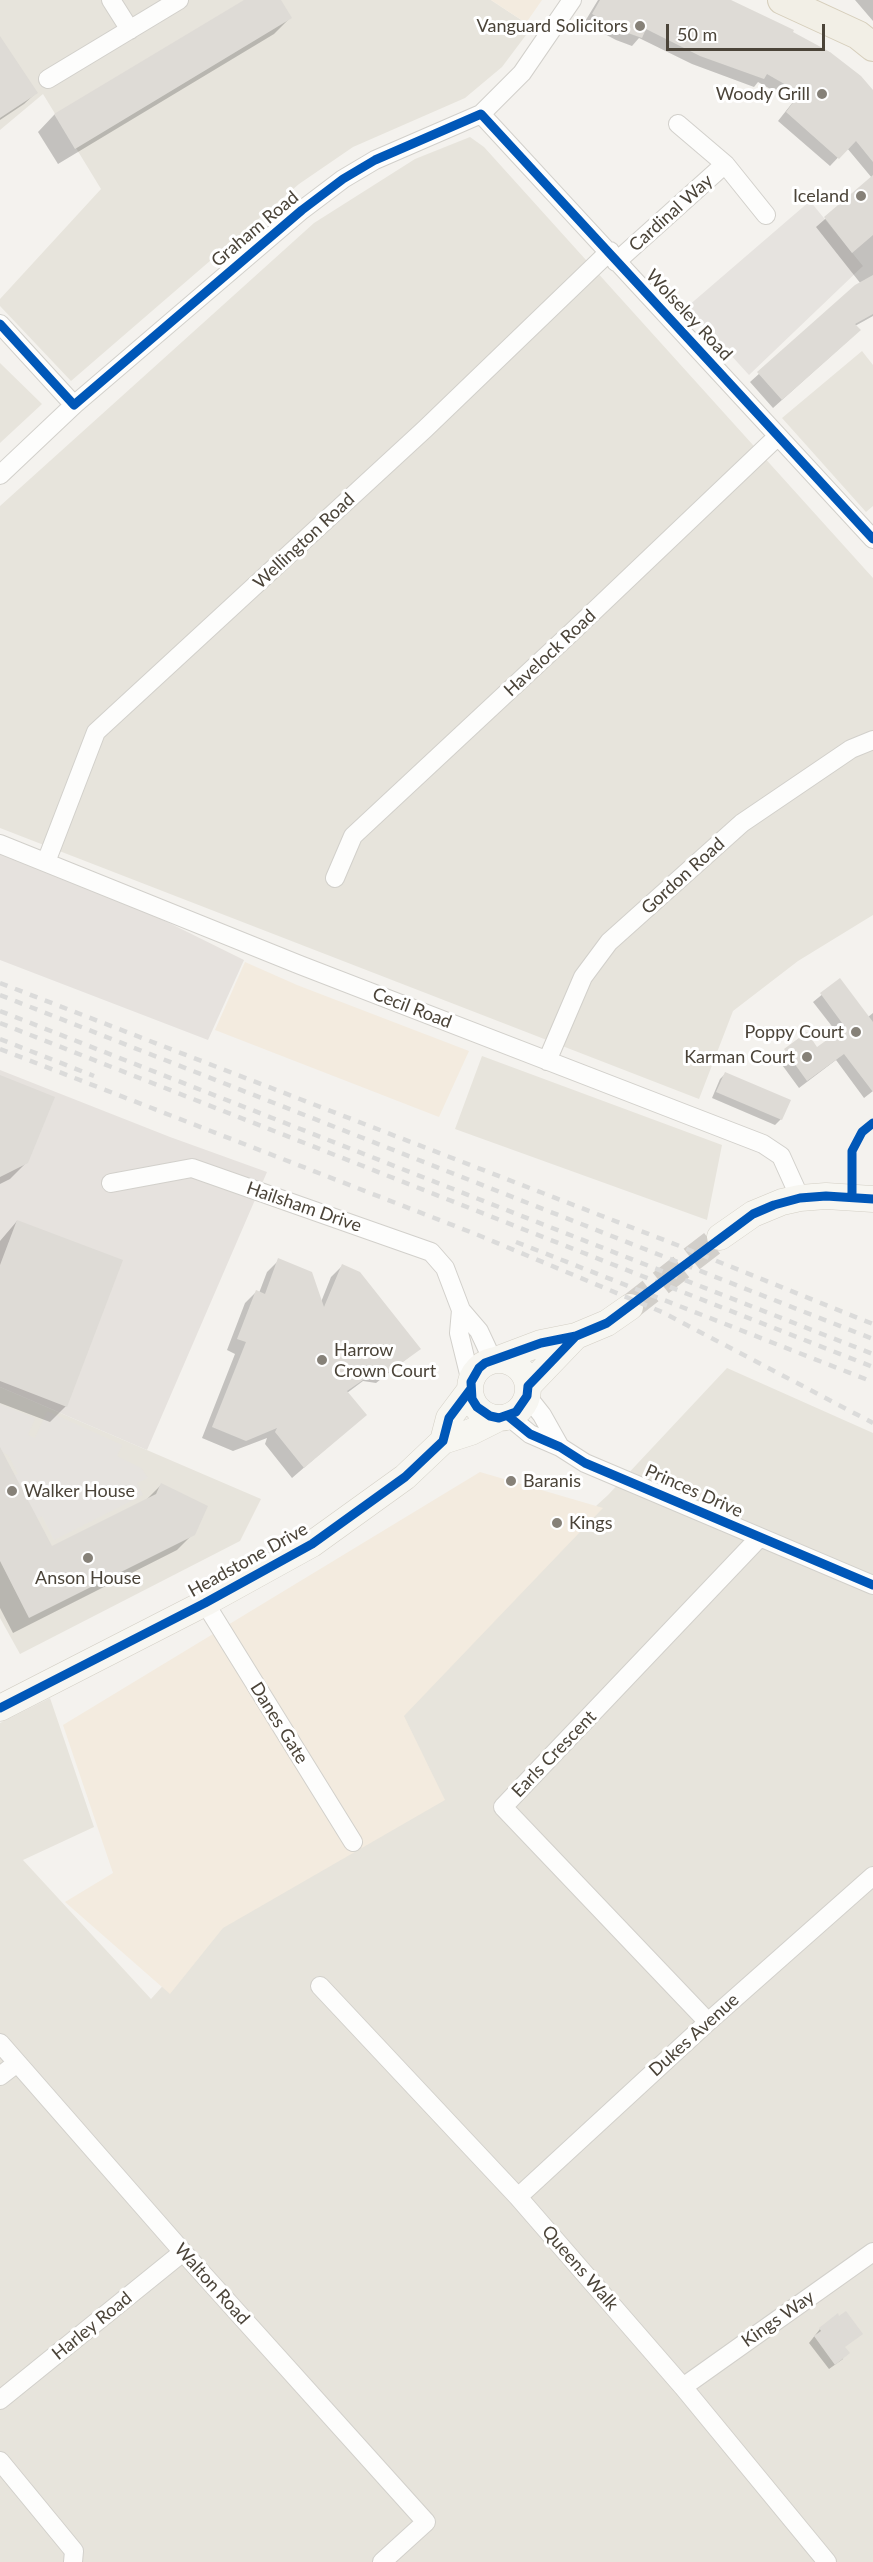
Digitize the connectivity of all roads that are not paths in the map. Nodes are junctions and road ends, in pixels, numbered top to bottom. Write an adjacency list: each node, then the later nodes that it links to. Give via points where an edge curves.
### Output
1 (111, 0): 6 (street)
2 (179, 0): 6 (street)
3 (572, 0): 9 (street, Graham Road, via 522,73)
4 (788, 1): 5 (main road)
5 (827, 10): 7 (main road)
6 (130, 30): 8 (street)
7 (873, 47)
8 (48, 79)
9 (481, 114): 13 (street, Wolseley Road); 15 (street, Graham Road, via 375,160 343,179)
10 (678, 124): 11 (street, Cardinal Way)
11 (725, 164): 12 (street, Cardinal Way); 13 (street, Cardinal Way)
12 (766, 215)
13 (613, 257): 16 (street, Wolseley Road); 21 (street, Wellington Road, via 546,314 96,732)
14 (0, 324): 15 (street)
15 (74, 405): 17 (street, Graham Road)
16 (778, 436): 18 (street, Wolseley Road); 22 (street, Havelock Road, via 353,836)
17 (0, 475)
18 (873, 538)
19 (873, 740): 23 (street, Gordon Road, via 851,749 742,823 609,942 583,977)
20 (0, 844): 21 (street, Cecil Road)
21 (46, 862): 23 (street, Cecil Road)
22 (335, 878)
23 (547, 1060): 25 (street, Cecil Road, via 763,1144 781,1156)
24 (111, 1183): 29 (street, Hailsham Drive, via 192,1168 431,1252 445,1268)
25 (800, 1198): 26 (street); 27 (street, via 753,1214)
26 (863, 1198)
27 (720, 1237)
28 (630, 1307): 30 (street, via 607,1323)
29 (461, 1310): 31 (street, Hailsham Drive, via 479,1331); 32 (street, Hailsham Drive, via 459,1333)
30 (576, 1336): 31 (street, via 541,1343); 33 (street)
31 (495, 1360): 32 (street, via 479,1368); 33 (street, via 514,1364 525,1377)
32 (470, 1386): 34 (street, via 477,1407 490,1416); 35 (street, Headstone Drive, via 449,1418)
33 (527, 1391): 34 (street, via 516,1412); 36 (street, Princes Drive)
34 (504, 1417): 35 (street, Headstone Drive); 36 (street, Princes Drive)
35 (443, 1441): 39 (street, Headstone Drive, via 405,1477 319,1540)
36 (560, 1447): 37 (street, Princes Drive, via 585,1463)
37 (759, 1538): 38 (street, Princes Drive); 44 (street, Earls Crescent, via 503,1807)
38 (873, 1585)
39 (205, 1604): 40 (street, Headstone Drive); 41 (street, Danes Gate)
40 (0, 1708)
41 (353, 1842)
42 (873, 1876): 44 (street, Dukes Avenue)
43 (320, 1986): 48 (street, Queens Walk)
44 (708, 2022): 48 (street, Dukes Avenue)
45 (0, 2043): 46 (street, Walton Road)
46 (17, 2063): 47 (street); 49 (street, Walton Road)
47 (0, 2076)
48 (518, 2198): 51 (street, Queens Walk)
49 (183, 2252): 52 (street, Harley Road); 55 (street, Walton Road, via 426,2522)
50 (873, 2252): 51 (street, Kings Way)
51 (683, 2387): 56 (street, Queens Walk)
52 (0, 2400)
53 (0, 2461): 54 (street, via 74,2551)
54 (73, 2562)
55 (382, 2562)
56 (827, 2562)

